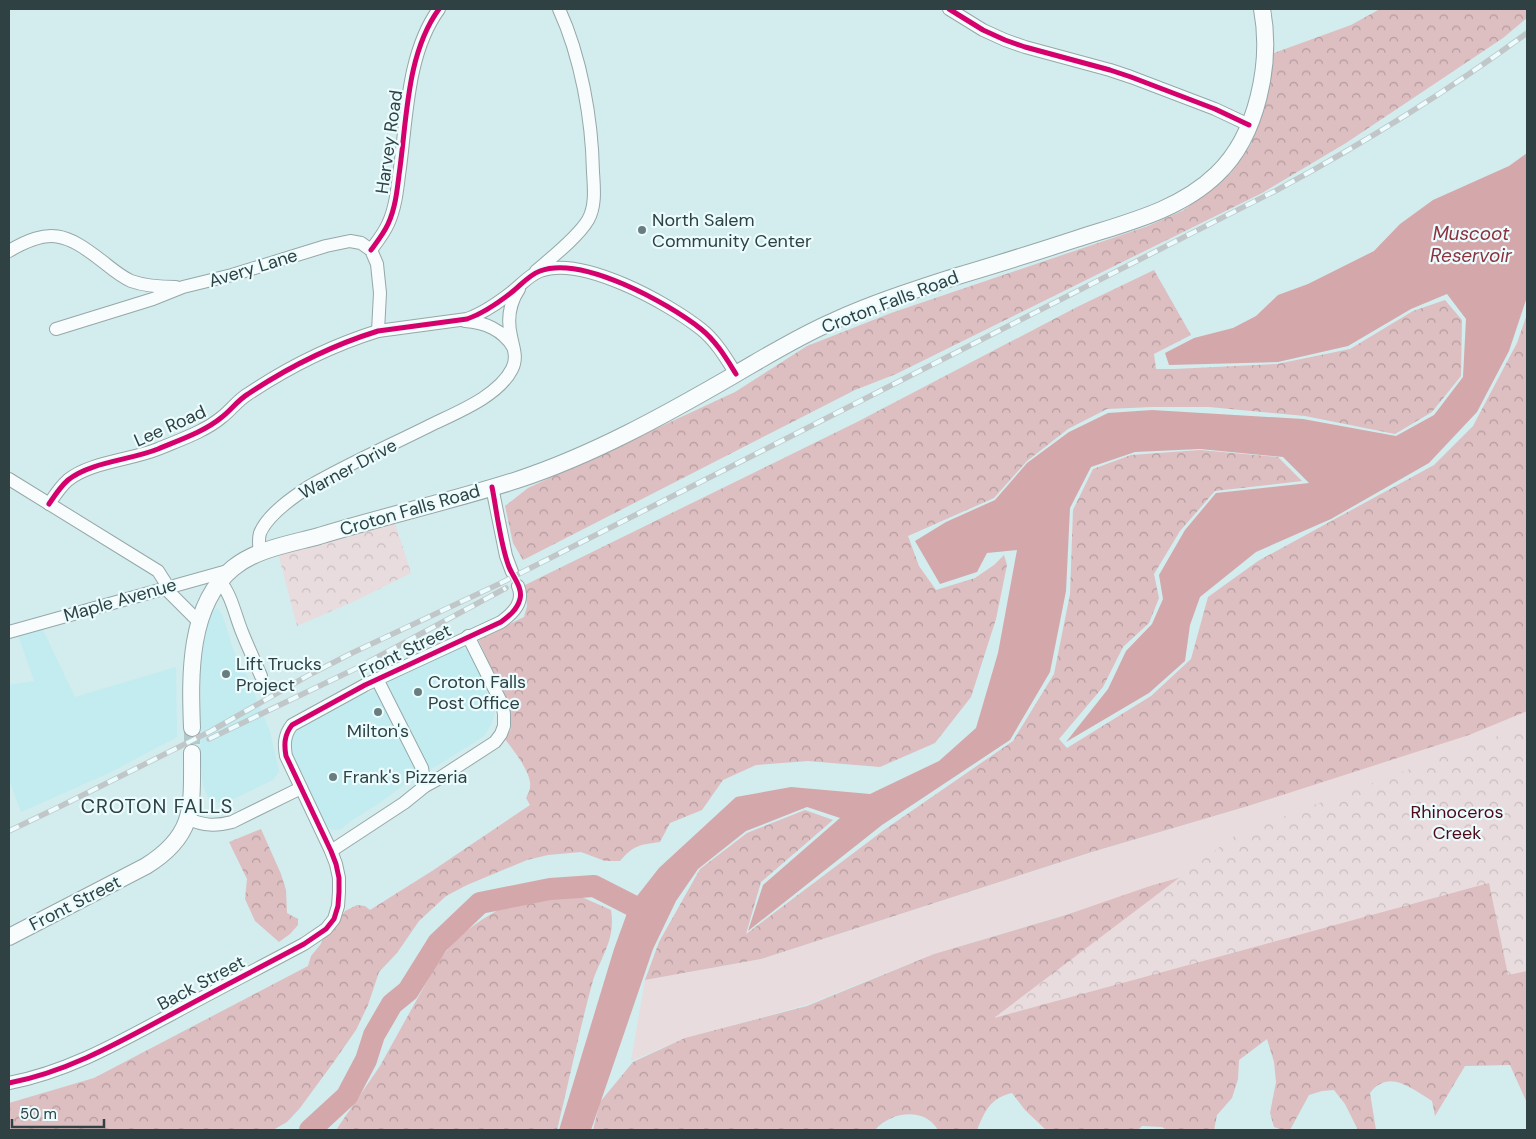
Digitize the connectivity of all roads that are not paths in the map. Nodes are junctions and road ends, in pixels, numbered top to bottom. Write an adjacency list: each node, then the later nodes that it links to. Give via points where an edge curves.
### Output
1 (439, 9): 6 (street, Harvey Road, via 427,27 418,51 392,212)
2 (559, 9): 8 (street, via 572,43 583,88 590,133 593,209 579,232)
3 (949, 9): 5 (street, via 983,30 1025,48 1110,70)
4 (1262, 9): 5 (main road, Croton Falls Road, via 1264,64)
5 (1249, 125): 15 (main road, Croton Falls Road, via 1234,153 1218,173 1204,186 1171,206 864,308 804,336)
6 (372, 250): 10 (street, Avery Lane, via 361,243 339,243 232,276); 13 (street, via 379,277)
7 (9, 251): 10 (street, via 37,238 54,235 86,248 130,280 147,285)
8 (532, 275): 9 (street, Lee Road); 15 (street, via 550,268 580,270 641,292 701,330 713,341)
9 (521, 284): 11 (street, Lee Road, via 478,315); 14 (street, Warner Drive, via 510,309 509,323)
10 (184, 287): 12 (street, Avery Lane)
11 (454, 321): 13 (street, Lee Road); 14 (street, via 473,321 488,326 501,333)
12 (56, 329)
13 (378, 331): 18 (street, Lee Road, via 304,362 248,394 210,426 156,450 82,472 69,479)
14 (515, 351): 19 (street, Warner Drive, via 515,361 505,380 485,396 331,474 290,499 260,534)
15 (736, 374): 17 (main road, Croton Falls Road, via 608,442 541,472)
16 (9, 479): 18 (street)
17 (492, 487): 19 (main road, Croton Falls Road); 20 (street)
18 (50, 504): 23 (street, via 158,571)
19 (260, 554): 21 (main road, via 244,560)
20 (512, 572)
21 (226, 575): 23 (street, Maple Avenue); 24 (main road, via 211,596); 27 (street, via 226,588)
22 (518, 586): 26 (street, Front Street, via 521,598 510,615)
23 (165, 588): 24 (street); 25 (street, Maple Avenue)
24 (199, 622): 29 (main road, via 192,663)
25 (9, 632)
26 (468, 636): 28 (street, Front Street); 31 (street, via 502,704 504,726 495,742)
27 (261, 676)
28 (378, 681): 31 (street, via 422,768); 32 (street, Front Street, via 292,725 287,731 286,756)
29 (192, 728)
30 (192, 753): 33 (main road)
31 (426, 786): 34 (street)
32 (301, 788): 33 (street, via 273,805 232,822 209,825); 34 (street, Back Street)
33 (189, 820): 35 (main road, Front Street, via 182,834 162,857)
34 (331, 851): 36 (street, Back Street, via 339,878 339,892 334,919 326,929 115,1044 53,1071)
35 (9, 935)
36 (9, 1082)

